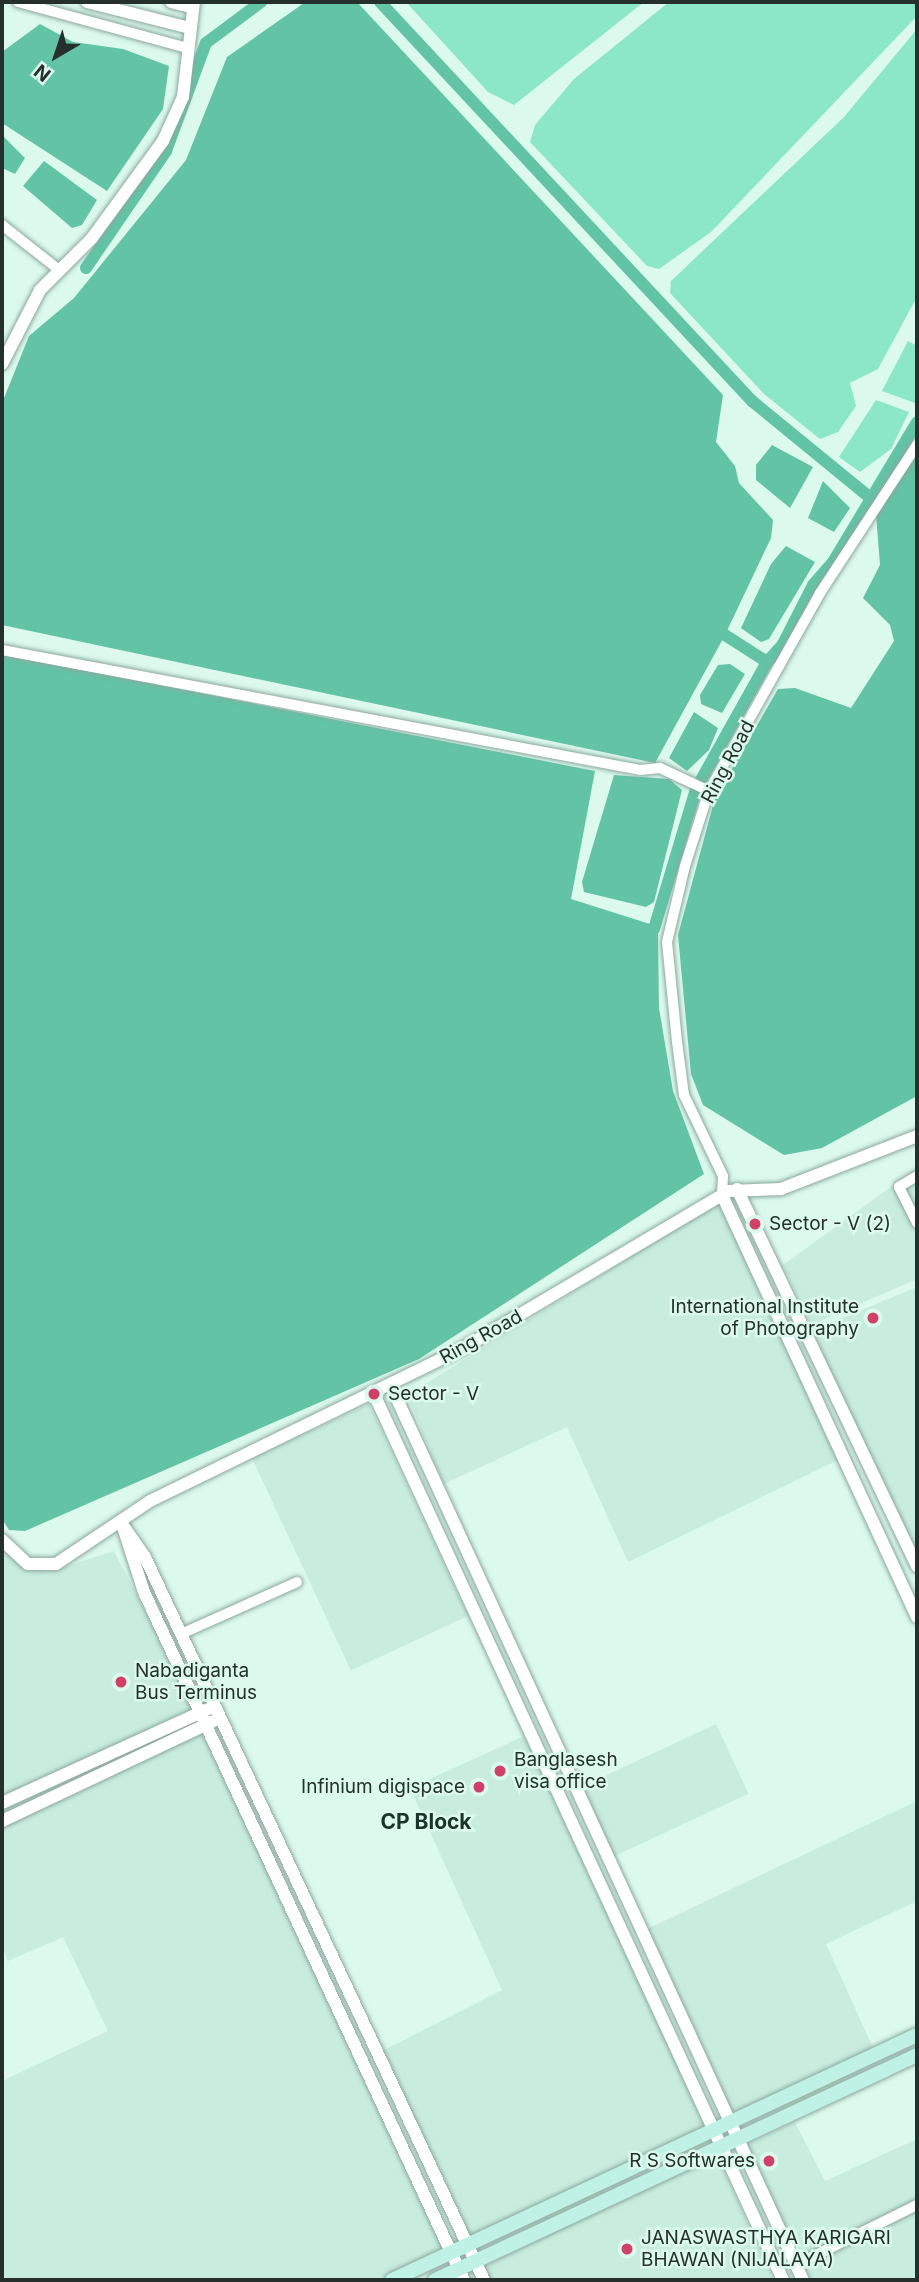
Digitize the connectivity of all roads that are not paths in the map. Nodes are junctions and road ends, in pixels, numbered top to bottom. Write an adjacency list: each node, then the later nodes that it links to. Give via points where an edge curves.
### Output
1 (18, 2): 6 (street)
2 (87, 2): 5 (street)
3 (171, 2): 4 (street)
4 (192, 4): 5 (street)
5 (186, 27): 6 (street)
6 (187, 48): 8 (street, via 183,97 163,141 92,238)
7 (2, 225): 8 (street)
8 (58, 269): 9 (street)
9 (4, 349): 10 (street)
10 (2, 364)
11 (917, 445): 13 (street, Ring Road, via 820,593)
12 (2, 650): 13 (street, via 640,770 660,768)
13 (706, 790): 15 (street, Ring Road, via 667,942 684,1095)
14 (917, 1136): 17 (street, Ring Road, via 781,1189)
15 (723, 1176): 17 (street); 18 (street, Ring Road)
16 (917, 1176): 19 (street, via 900,1187)
17 (737, 1189): 18 (street, Ring Road); 23 (street)
18 (722, 1195): 20 (street, Ring Road); 25 (street)
19 (917, 1223)
20 (391, 1386): 21 (street, Ring Road); 22 (street)
21 (374, 1394): 24 (street); 26 (street, Ring Road, via 150,1501)
22 (443, 1503): 24 (street); 30 (street)
23 (891, 1509): 25 (street); 28 (street)
24 (427, 1512): 31 (street)
25 (872, 1518): 32 (street)
26 (122, 1524): 27 (street, Ring Road, via 56,1564 28,1564); 33 (street); 34 (street, via 144,1592)
27 (2, 1540)
28 (917, 1566)
29 (296, 1581): 33 (street)
30 (481, 1586): 31 (street); 42 (street)
31 (465, 1593): 43 (street)
32 (917, 1617)
33 (181, 1634): 34 (street)
34 (212, 1714): 35 (street); 36 (street); 37 (street)
35 (2, 1803)
36 (2, 1821)
37 (317, 1942): 40 (street); 41 (street)
38 (912, 2037): 39 (main road); 42 (main road)
39 (917, 2055): 44 (main road)
40 (404, 2110): 41 (street); 47 (street)
41 (391, 2117): 48 (street)
42 (729, 2123): 43 (main road); 44 (street)
43 (713, 2131): 45 (street); 47 (main road)
44 (737, 2139): 45 (main road); 50 (street)
45 (720, 2147): 49 (main road); 55 (street)
46 (917, 2205): 50 (street)
47 (468, 2246): 48 (main road); 49 (street)
48 (451, 2254): 51 (street); 52 (main road)
49 (475, 2262): 51 (main road); 54 (street)
50 (796, 2265): 56 (street)
51 (461, 2275): 53 (main road)
52 (392, 2280)
53 (435, 2280)
54 (484, 2280)
55 (783, 2280)
56 (803, 2280)

